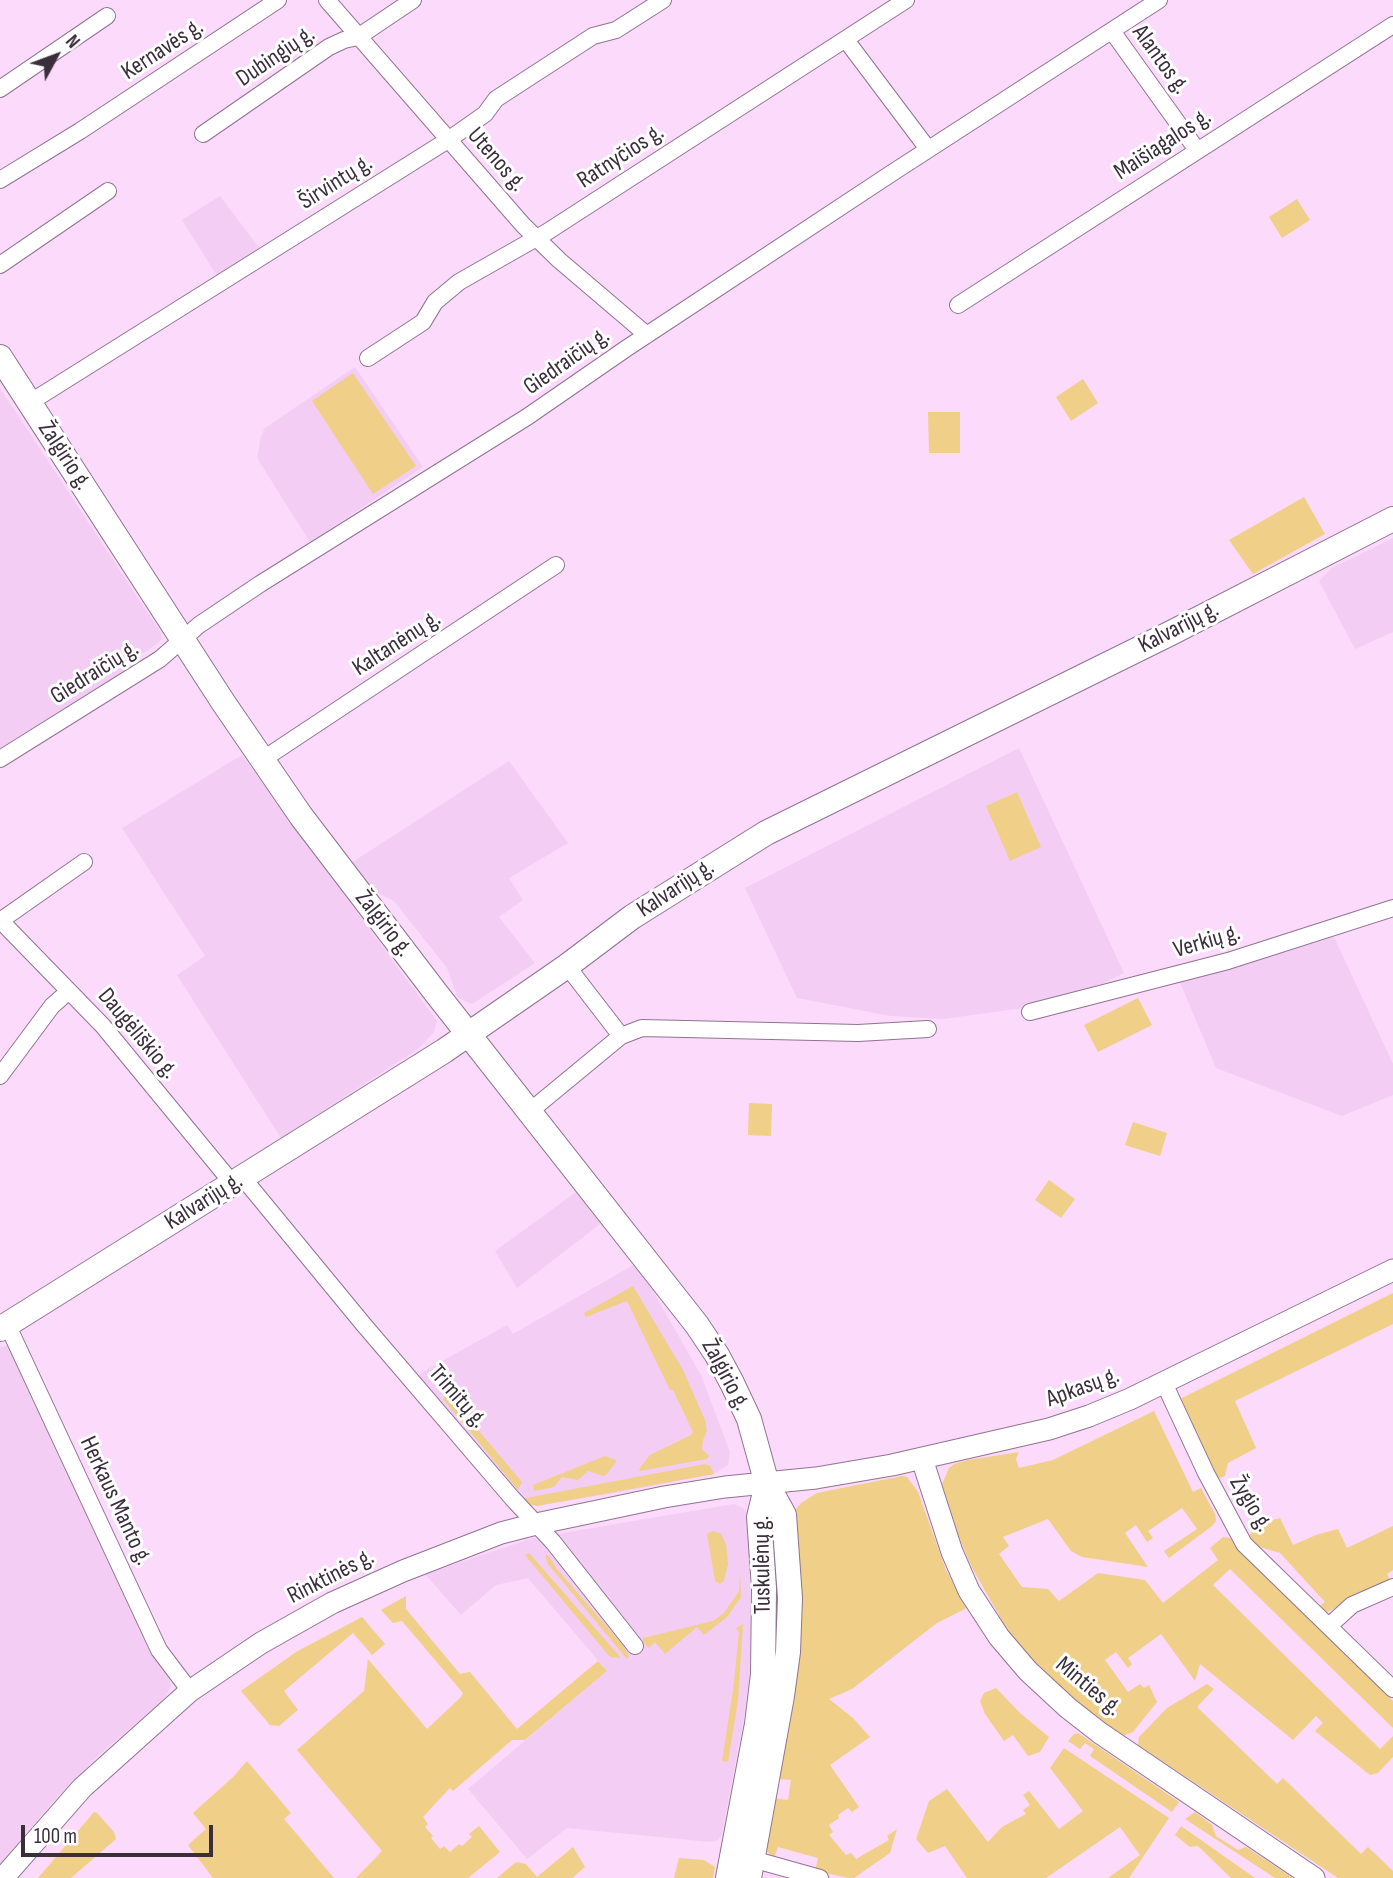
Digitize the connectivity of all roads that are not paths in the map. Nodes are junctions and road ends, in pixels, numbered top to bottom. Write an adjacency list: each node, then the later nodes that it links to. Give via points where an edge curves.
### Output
1 (278, 0): 17 (street, Kernavės g.)
2 (327, 0): 10 (street, Utenos g.)
3 (413, 0): 10 (street, Dubingių g.)
4 (663, 0): 14 (street, Širvintų g., via 616,30 582,43 496,99 485,114)
5 (906, 0): 11 (street, Ratnyčios g.)
6 (1159, 0): 9 (street, Giedraičių g.)
7 (107, 16): 12 (street)
8 (1393, 25): 16 (street, Maišiagalos g.)
9 (1112, 31): 15 (street, Giedraičių g.); 16 (street, Alantos g.)
10 (358, 37): 13 (street, Dubingių g., via 330,47); 14 (street, Utenos g.)
11 (846, 40): 15 (street); 19 (street, Ratnyčios g.)
12 (0, 89)
13 (204, 134)
14 (448, 140): 19 (street, Utenos g.); 25 (street, Širvintų g.)
15 (928, 149): 22 (street, Giedraičių g.)
16 (1197, 150): 21 (street, Maišiagalos g.)
17 (0, 180)
18 (107, 191): 20 (street)
19 (535, 238): 22 (street, Utenos g.); 24 (street, Ratnyčios g., via 458,282 435,302 423,322)
20 (0, 265)
21 (958, 305)
22 (647, 335): 28 (street, Giedraičių g.)
23 (0, 357): 25 (main road, Žalgirio g.)
24 (368, 358)
25 (29, 402): 28 (main road, Žalgirio g.)
26 (1393, 519): 34 (main road, Kalvarijų g., via 766,833 649,906)
27 (556, 565): 30 (street, Kaltanėnų g.)
28 (182, 639): 29 (street, Giedraičių g., via 141,671); 30 (main road, Žalgirio g.)
29 (0, 760)
30 (262, 760): 38 (main road, Žalgirio g.)
31 (84, 862): 33 (street)
32 (1393, 908): 36 (street, Verkių g., via 1228,961)
33 (0, 920): 35 (street, Daugėliškio g.)
34 (567, 966): 38 (main road, Kalvarijų g.); 39 (street)
35 (69, 991): 40 (street, via 52,1006); 42 (street, Daugėliškio g.)
36 (1030, 1012)
37 (928, 1029): 39 (street, via 859,1033 642,1028)
38 (468, 1034): 41 (main road, Žalgirio g.); 42 (main road, Kalvarijų g.)
39 (621, 1036): 41 (street)
40 (0, 1076)
41 (529, 1112): 47 (main road, Žalgirio g., via 717,1355 749,1419)
42 (238, 1181): 44 (main road, Kalvarijų g.); 48 (street, Trimitų g.)
43 (1393, 1270): 45 (main road, Apkasų g.)
44 (3, 1326): 53 (street, Herkaus Manto g., via 159,1650)
45 (1164, 1382): 46 (main road, Apkasų g., via 1112,1408 1049,1429); 50 (street, Žygio g., via 1244,1544)
46 (922, 1459): 47 (main road, Apkasų g.); 58 (main road, Minties g., via 969,1591 1028,1671 1100,1732)
47 (767, 1484): 48 (main road, Rinktinės g., via 664,1497); 54 (main road, Tuskulėnų g., via 784,1515 790,1598 788,1652); 56 (main road, Tuskulėnų g., via 759,1517 764,1588 762,1674)
48 (536, 1524): 51 (street, Trimitų g.); 53 (main road, Rinktinės g., via 501,1533 363,1588 261,1643)
49 (1393, 1587): 50 (street, via 1352,1605)
50 (1329, 1626): 52 (street, Žygio g.)
51 (635, 1646)
52 (1393, 1689)
53 (190, 1691): 55 (main road, Rinktinės g., via 82,1788)
54 (750, 1869): 57 (street)
55 (3, 1878)
56 (728, 1878)
57 (820, 1878)
58 (1314, 1878)

